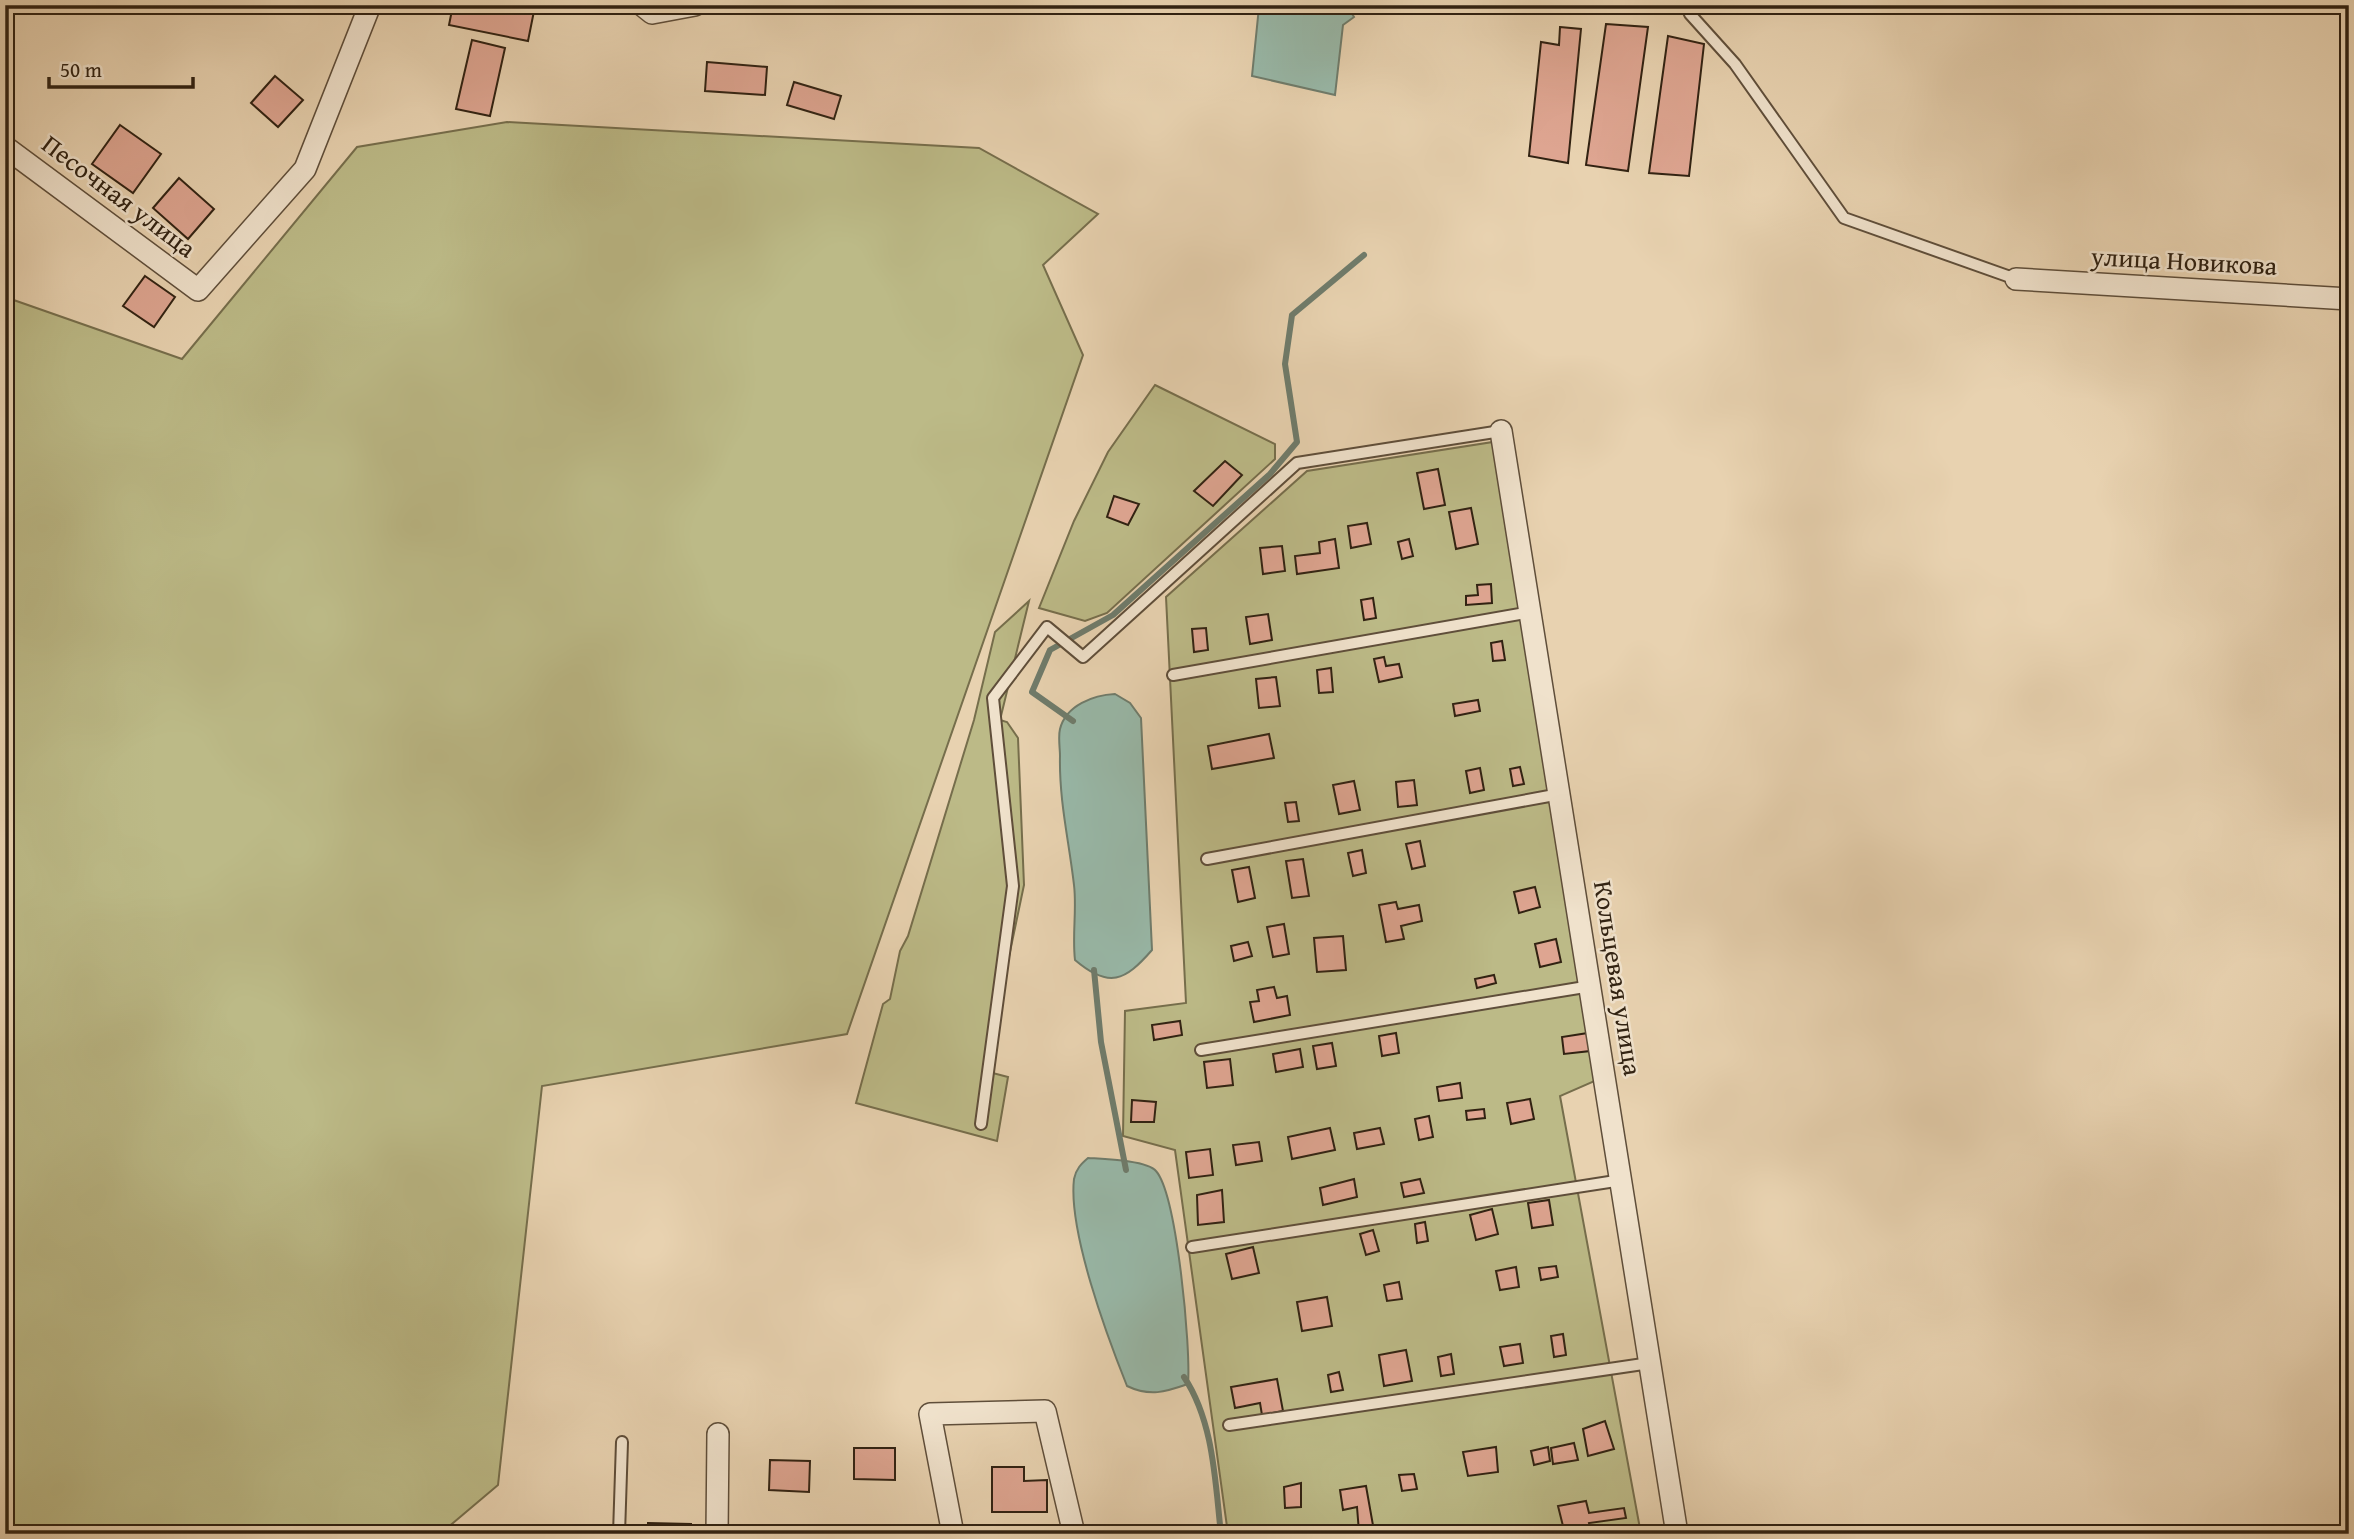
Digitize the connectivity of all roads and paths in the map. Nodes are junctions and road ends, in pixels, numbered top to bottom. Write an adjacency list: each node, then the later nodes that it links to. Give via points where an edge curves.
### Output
1 (370, 5): 5 (street, Песочная улица, via 305,169 198,290)
2 (642, 5): 3 (street, via 652,13)
3 (695, 5)
4 (1686, 5): 6 (lane, via 1735,64 1844,218)
5 (5, 147)
6 (2016, 279): 7 (street, улица Новикова)
7 (2349, 299)
8 (1501, 430): 9 (street, Кольцевая улица); 15 (lane, via 1297,463 1083,657 1047,626 993,698 1013,886)
9 (1531, 612): 10 (lane); 11 (street, Кольцевая улица)
10 (1173, 675)
11 (1560, 794): 12 (lane); 13 (street, Кольцевая улица)
12 (1207, 859)
13 (1591, 986): 14 (lane); 16 (street, Кольцевая улица)
14 (1201, 1050)
15 (981, 1124)
16 (1622, 1180): 17 (lane); 18 (street, Кольцевая улица)
17 (1192, 1247)
18 (1650, 1363): 19 (lane); 26 (street, Кольцевая улица)
19 (1229, 1425)
20 (718, 1434): 23 (street)
21 (622, 1443): 22 (lane)
22 (619, 1534)
23 (717, 1534)
24 (953, 1534): 25 (street, via 930,1414 1045,1411)
25 (1074, 1534)
26 (1677, 1534)

